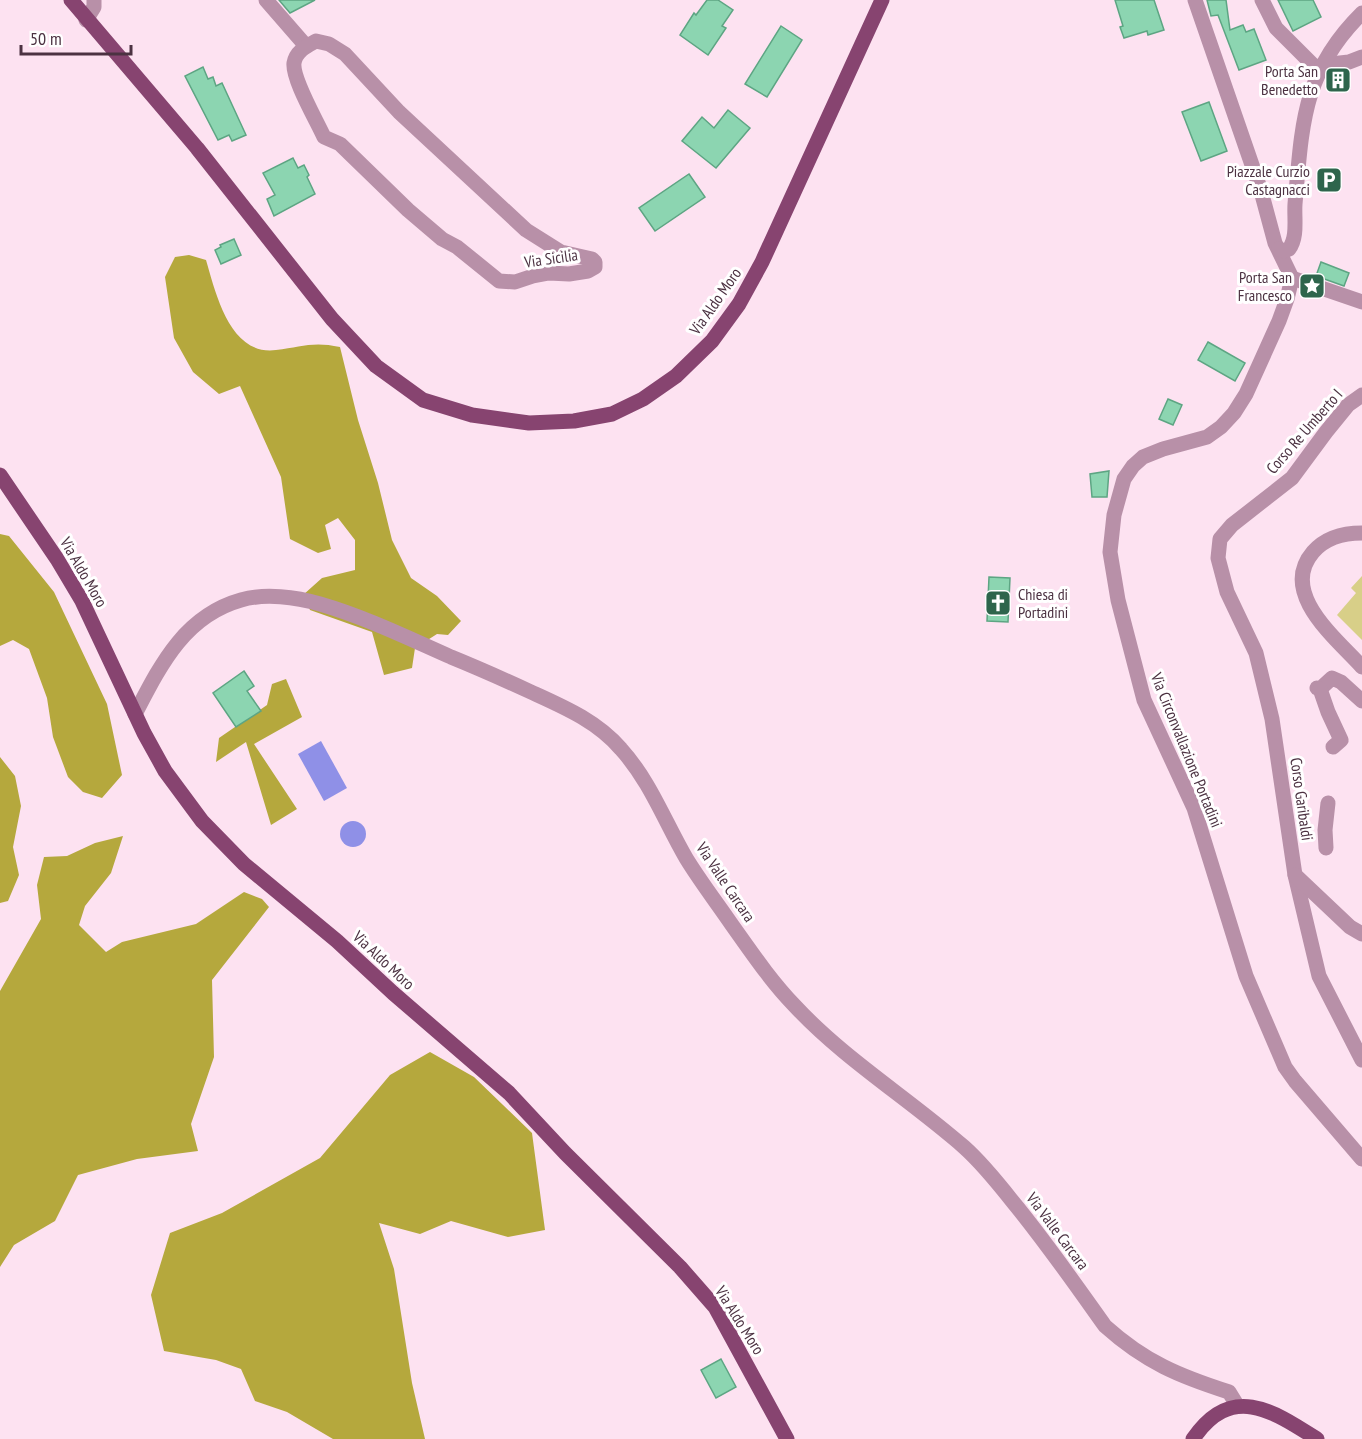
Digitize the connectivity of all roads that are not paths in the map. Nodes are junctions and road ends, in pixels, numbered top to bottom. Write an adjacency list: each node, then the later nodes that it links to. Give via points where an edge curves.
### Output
1 (71, 0): 8 (main road, Via Aldo Moro)
2 (94, 0): 8 (street)
3 (266, 0): 9 (street)
4 (882, 0): 8 (main road, Via Aldo Moro, via 762,262 739,304 712,341 676,376 644,399 612,414 529,423 472,415 423,400 376,366)
5 (1195, 0): 12 (street)
6 (1262, 0): 11 (street, via 1276,28)
7 (1362, 13): 11 (street)
8 (86, 20)
9 (306, 46): 9 (street, Via Sicilia, via 316,41 345,54 399,112 526,230 561,252 592,259 595,267 507,283 442,239 340,144 324,137 295,74 294,63)
10 (1362, 57): 11 (street)
11 (1320, 68): 12 (street, via 1305,109 1301,135 1294,238 1289,249)
12 (1278, 249): 13 (street)
13 (1292, 278): 14 (street); 28 (street, Via Circonvallazione Portadini, via 1279,321 1234,412 1207,437 1143,457 1124,479 1114,515 1110,552 1144,700 1200,810 1246,976 1280,1057 1295,1081)
14 (1362, 302)
15 (1362, 395): 18 (street, Corso Re Umberto I, via 1348,405 1292,478)
16 (0, 474): 21 (main road, Via Aldo Moro, via 77,592)
17 (1362, 533): 19 (street, via 1335,536 1322,543 1302,574 1306,602)
18 (1220, 539): 25 (street, Corso Garibaldi, via 1218,558 1227,592 1256,653 1272,719)
19 (1362, 667)
20 (1362, 701): 22 (street, via 1332,678 1319,689 1341,740)
21 (135, 714): 29 (street, Via Valle Carcara, via 161,663 182,635 206,615 240,600 260,597 318,603 372,622 577,713 601,729 637,768 686,858 769,978 796,1007 850,1056 965,1147 1034,1227 1105,1326 1134,1351 1164,1368 1229,1392); 30 (main road, Via Aldo Moro, via 179,793 244,864 509,1093 680,1267 715,1307)
22 (1333, 747)
23 (1328, 803): 24 (street)
24 (1326, 849)
25 (1295, 875): 26 (street); 27 (street, Corso Garibaldi, via 1319,976)
26 (1362, 934)
27 (1362, 1060)
28 (1362, 1160)
29 (1237, 1405): 31 (main road, via 1221,1410 1201,1426); 32 (main road, via 1259,1407)
30 (787, 1439)
31 (1193, 1439)
32 (1317, 1439)

